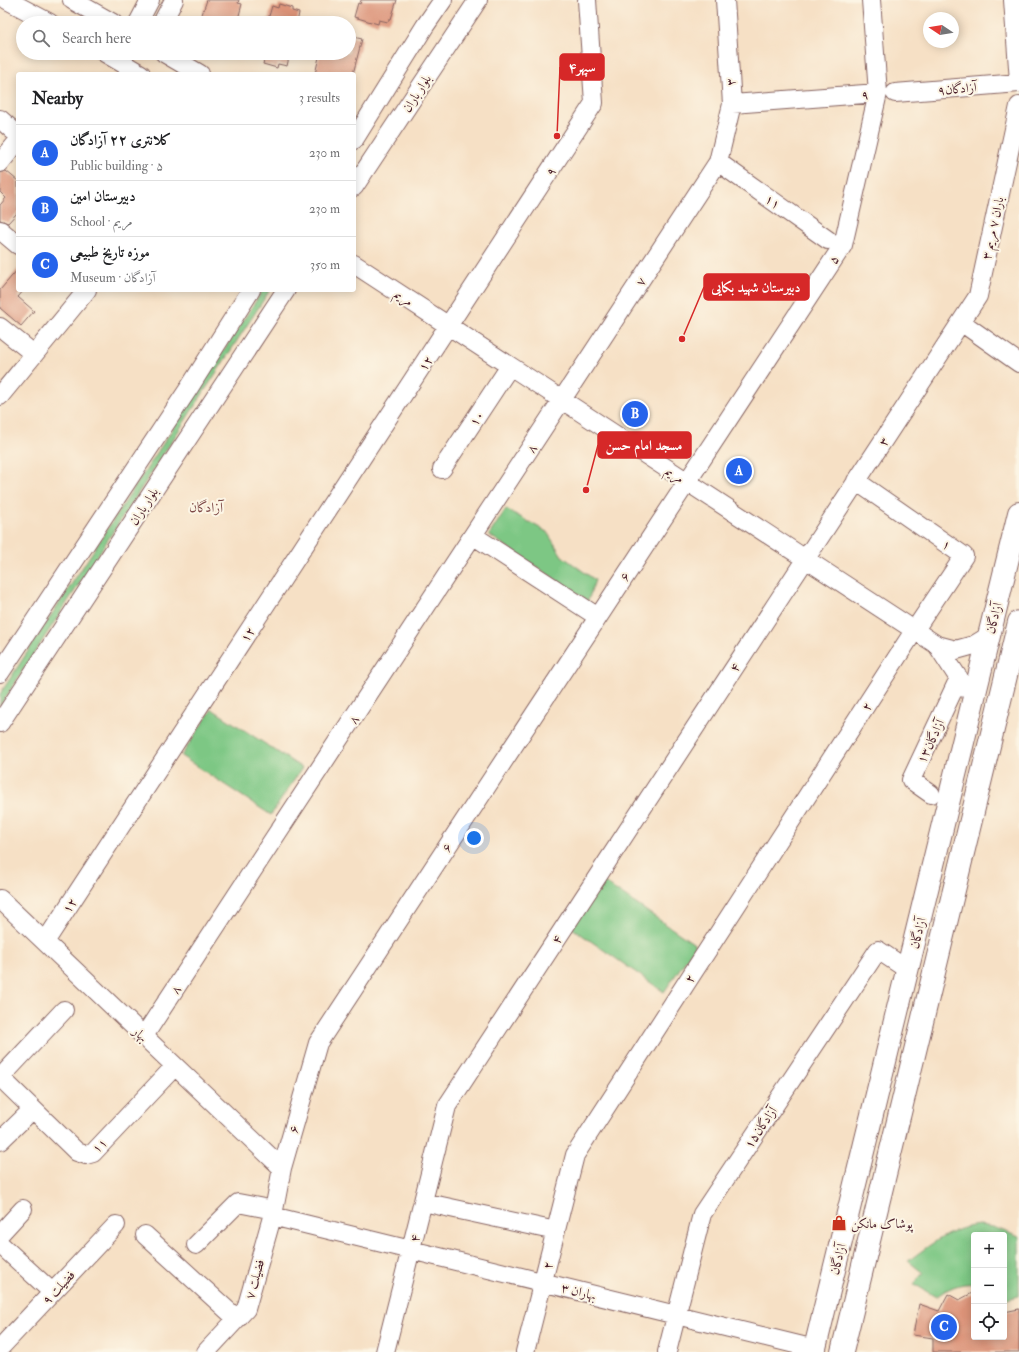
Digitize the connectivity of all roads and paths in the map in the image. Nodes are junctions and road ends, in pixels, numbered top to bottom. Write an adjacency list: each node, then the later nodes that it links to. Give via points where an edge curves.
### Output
1 (7, 0): 10 (street)
2 (72, 0): 11 (street)
3 (174, 0): 12 (street)
4 (443, 0): 23 (street, بلوار باران)
5 (478, 0): 27 (street, بلوار باران)
6 (587, 0): 34 (street, ۹, via 594,103)
7 (725, 0): 19 (street, ۳)
8 (872, 0): 18 (street, ۵)
9 (1013, 0): 17 (street)
10 (37, 16)
11 (100, 16)
12 (165, 16)
13 (176, 60): 16 (street)
14 (112, 63): 15 (street)
15 (135, 72)
16 (197, 72)
17 (1019, 82): 18 (street, آزادگان۹)
18 (886, 93): 19 (street, ۹); 45 (street, ۵, via 843,245)
19 (732, 104): 25 (street, ۳)
20 (1019, 106): 33 (street, باران ۷ مریم ۳, via 978,296)
21 (0, 119): 22 (street)
22 (16, 133)
23 (356, 135)
24 (16, 143): 26 (street)
25 (718, 162): 28 (street, ۱۱); 41 (street, ۷)
26 (0, 163)
27 (356, 184)
28 (828, 240)
29 (356, 265): 34 (street, مریم)
30 (80, 292): 36 (street)
31 (250, 292): 39 (street, بلوار باران)
32 (285, 292): 42 (street, بلوار باران)
33 (961, 322): 37 (street); 44 (street, ۳)
34 (449, 326): 38 (street, مریم); 60 (street, ۱۲)
35 (0, 327): 36 (street)
36 (34, 354): 40 (street)
37 (1019, 363)
38 (510, 366): 41 (street, مریم); 43 (street, ۱۰)
39 (189, 388): 42 (street); 54 (street, بلوار باران)
40 (0, 396)
41 (563, 401): 45 (street, مریم); 47 (street, ۸)
42 (211, 404): 57 (street, بلوار باران)
43 (442, 469)
44 (856, 481): 48 (street, ۳); 52 (street, ۱, via 964,556)
45 (687, 482): 48 (street, مریم); 49 (street, ۶)
46 (1019, 513): 50 (main road, آزادگان)
47 (474, 536): 49 (street); 63 (street, ۸)
48 (805, 559): 52 (street, مریم); 71 (street, ۴, via 447,1106)
49 (598, 617): 70 (street, ۶, via 318,1042)
50 (992, 622): 53 (street, via 987,637 974,645 956,650); 56 (main road, آزادگان)
51 (1019, 622): 67 (main road, آزادگان)
52 (914, 631): 53 (street, مریم); 75 (street, ۲, via 575,1155)
53 (937, 645): 55 (street)
54 (0, 673)
55 (959, 678): 56 (street, via 969,702); 58 (street, آزادگان۱۳, via 911,780)
56 (969, 719): 61 (main road, آزادگان)
57 (0, 723)
58 (931, 794)
59 (0, 899): 60 (street, بهار)
60 (45, 942): 63 (street, بهار)
61 (908, 970): 66 (main road, آزادگان); 83 (street, آزادگان۱۵, via 878,950 702,1214)
62 (64, 1010): 65 (street)
63 (144, 1036): 64 (street, بهار)
64 (175, 1066): 68 (street, ۱۱, via 93,1153 86,1155 77,1152); 70 (street, بهار)
65 (0, 1077): 68 (street, ۱۱)
66 (877, 1095): 67 (main road); 86 (main road, آزادگان)
67 (903, 1102): 91 (main road, آزادگان)
68 (33, 1109): 69 (street)
69 (0, 1141)
70 (282, 1168): 73 (street, ۶)
71 (423, 1202): 75 (street); 80 (street, ۴)
72 (23, 1209): 76 (street)
73 (273, 1213): 79 (street, بهاران ۳, via 238,1203); 80 (street, بهاران ۳); 84 (street, فضیلت ۷, via 246,1309)
74 (116, 1225): 82 (street, فضیلت ۹)
75 (556, 1231): 81 (street, ۲)
76 (0, 1234)
77 (146, 1235): 84 (street)
78 (0, 1244): 82 (street)
79 (196, 1245)
80 (411, 1250): 81 (street, بهاران ۳); 88 (street, ۴)
81 (542, 1282): 83 (street, بهاران ۳); 89 (street, ۲)
82 (52, 1292): 85 (street, فضیلت ۹)
83 (676, 1315): 86 (street, بهاران ۳); 90 (street, آزادگان۱۵)
84 (237, 1319): 87 (street, فضیلت ۷)
85 (0, 1348)
86 (815, 1351)
87 (206, 1352)
88 (385, 1352)
89 (525, 1352)
90 (667, 1352)
91 (842, 1352)

